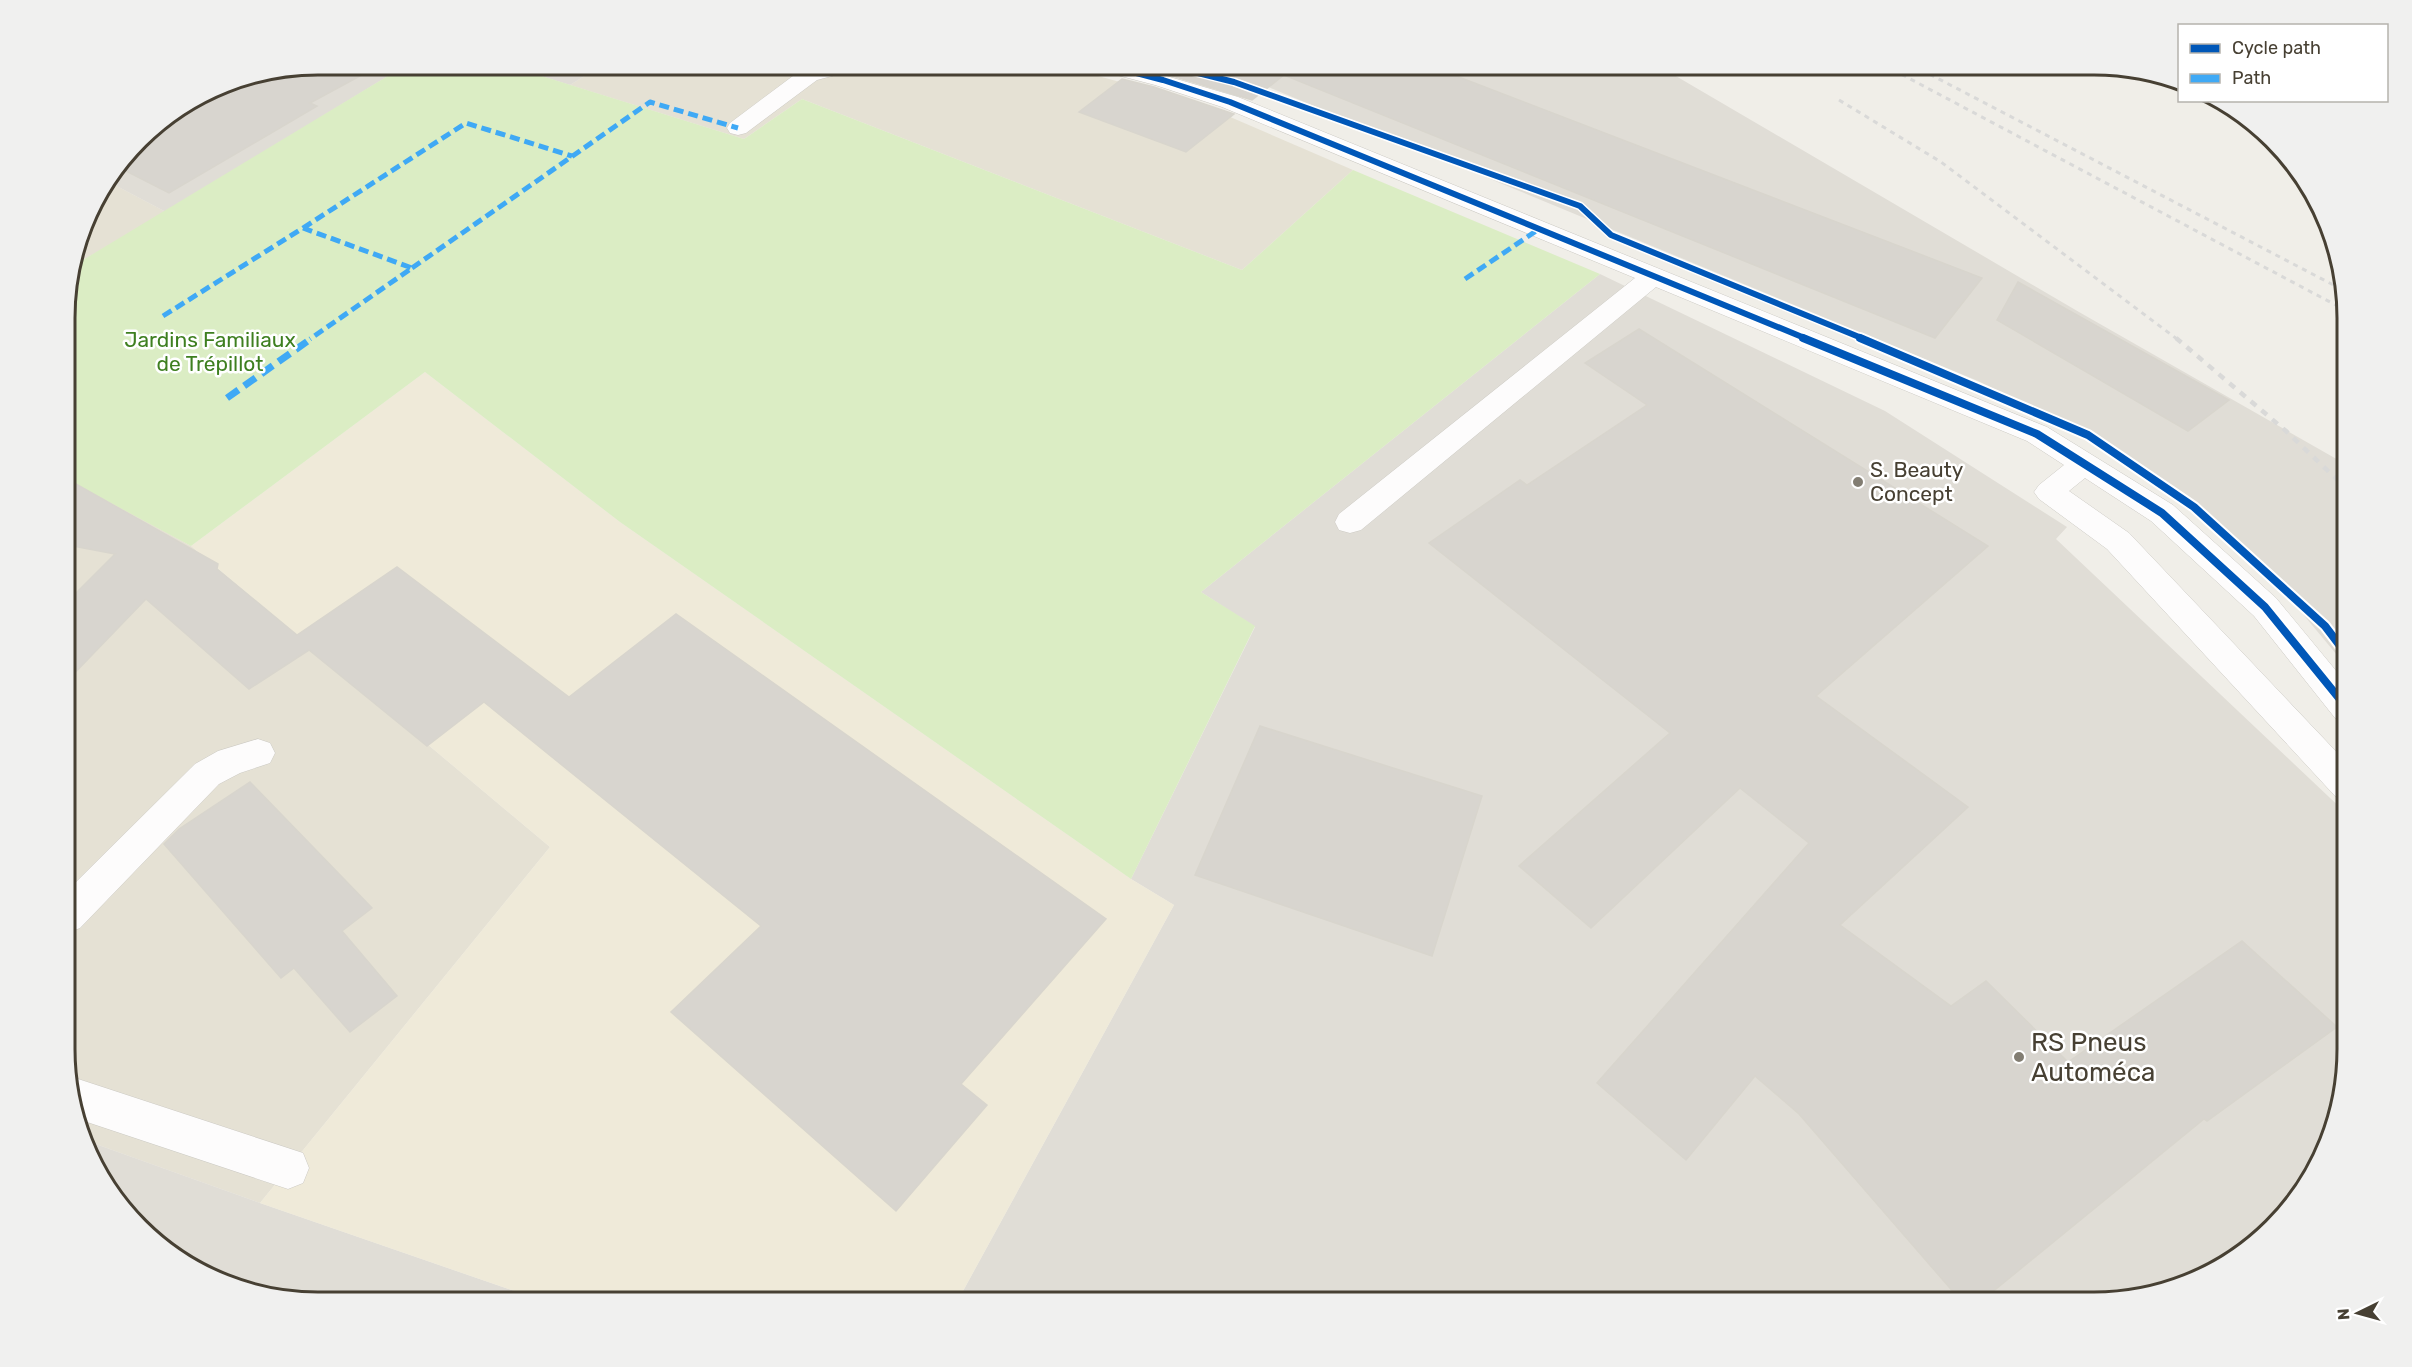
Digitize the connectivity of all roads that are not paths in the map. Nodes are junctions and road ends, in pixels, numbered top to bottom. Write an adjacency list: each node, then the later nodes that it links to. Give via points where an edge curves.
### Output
1 (809, 75): 3 (street)
2 (1145, 75): 4 (street, via 1230,102)
3 (738, 128)
4 (1653, 276): 5 (street, via 2037,434); 6 (street)
5 (2085, 464): 7 (street, via 2162,513 2265,607); 9 (street, via 2049,492 2118,541)
6 (1350, 522)
7 (2337, 696)
8 (258, 753): 10 (street, via 230,761 207,774)
9 (2337, 775)
10 (75, 908)
11 (81, 1100): 12 (street)
12 (288, 1168)

